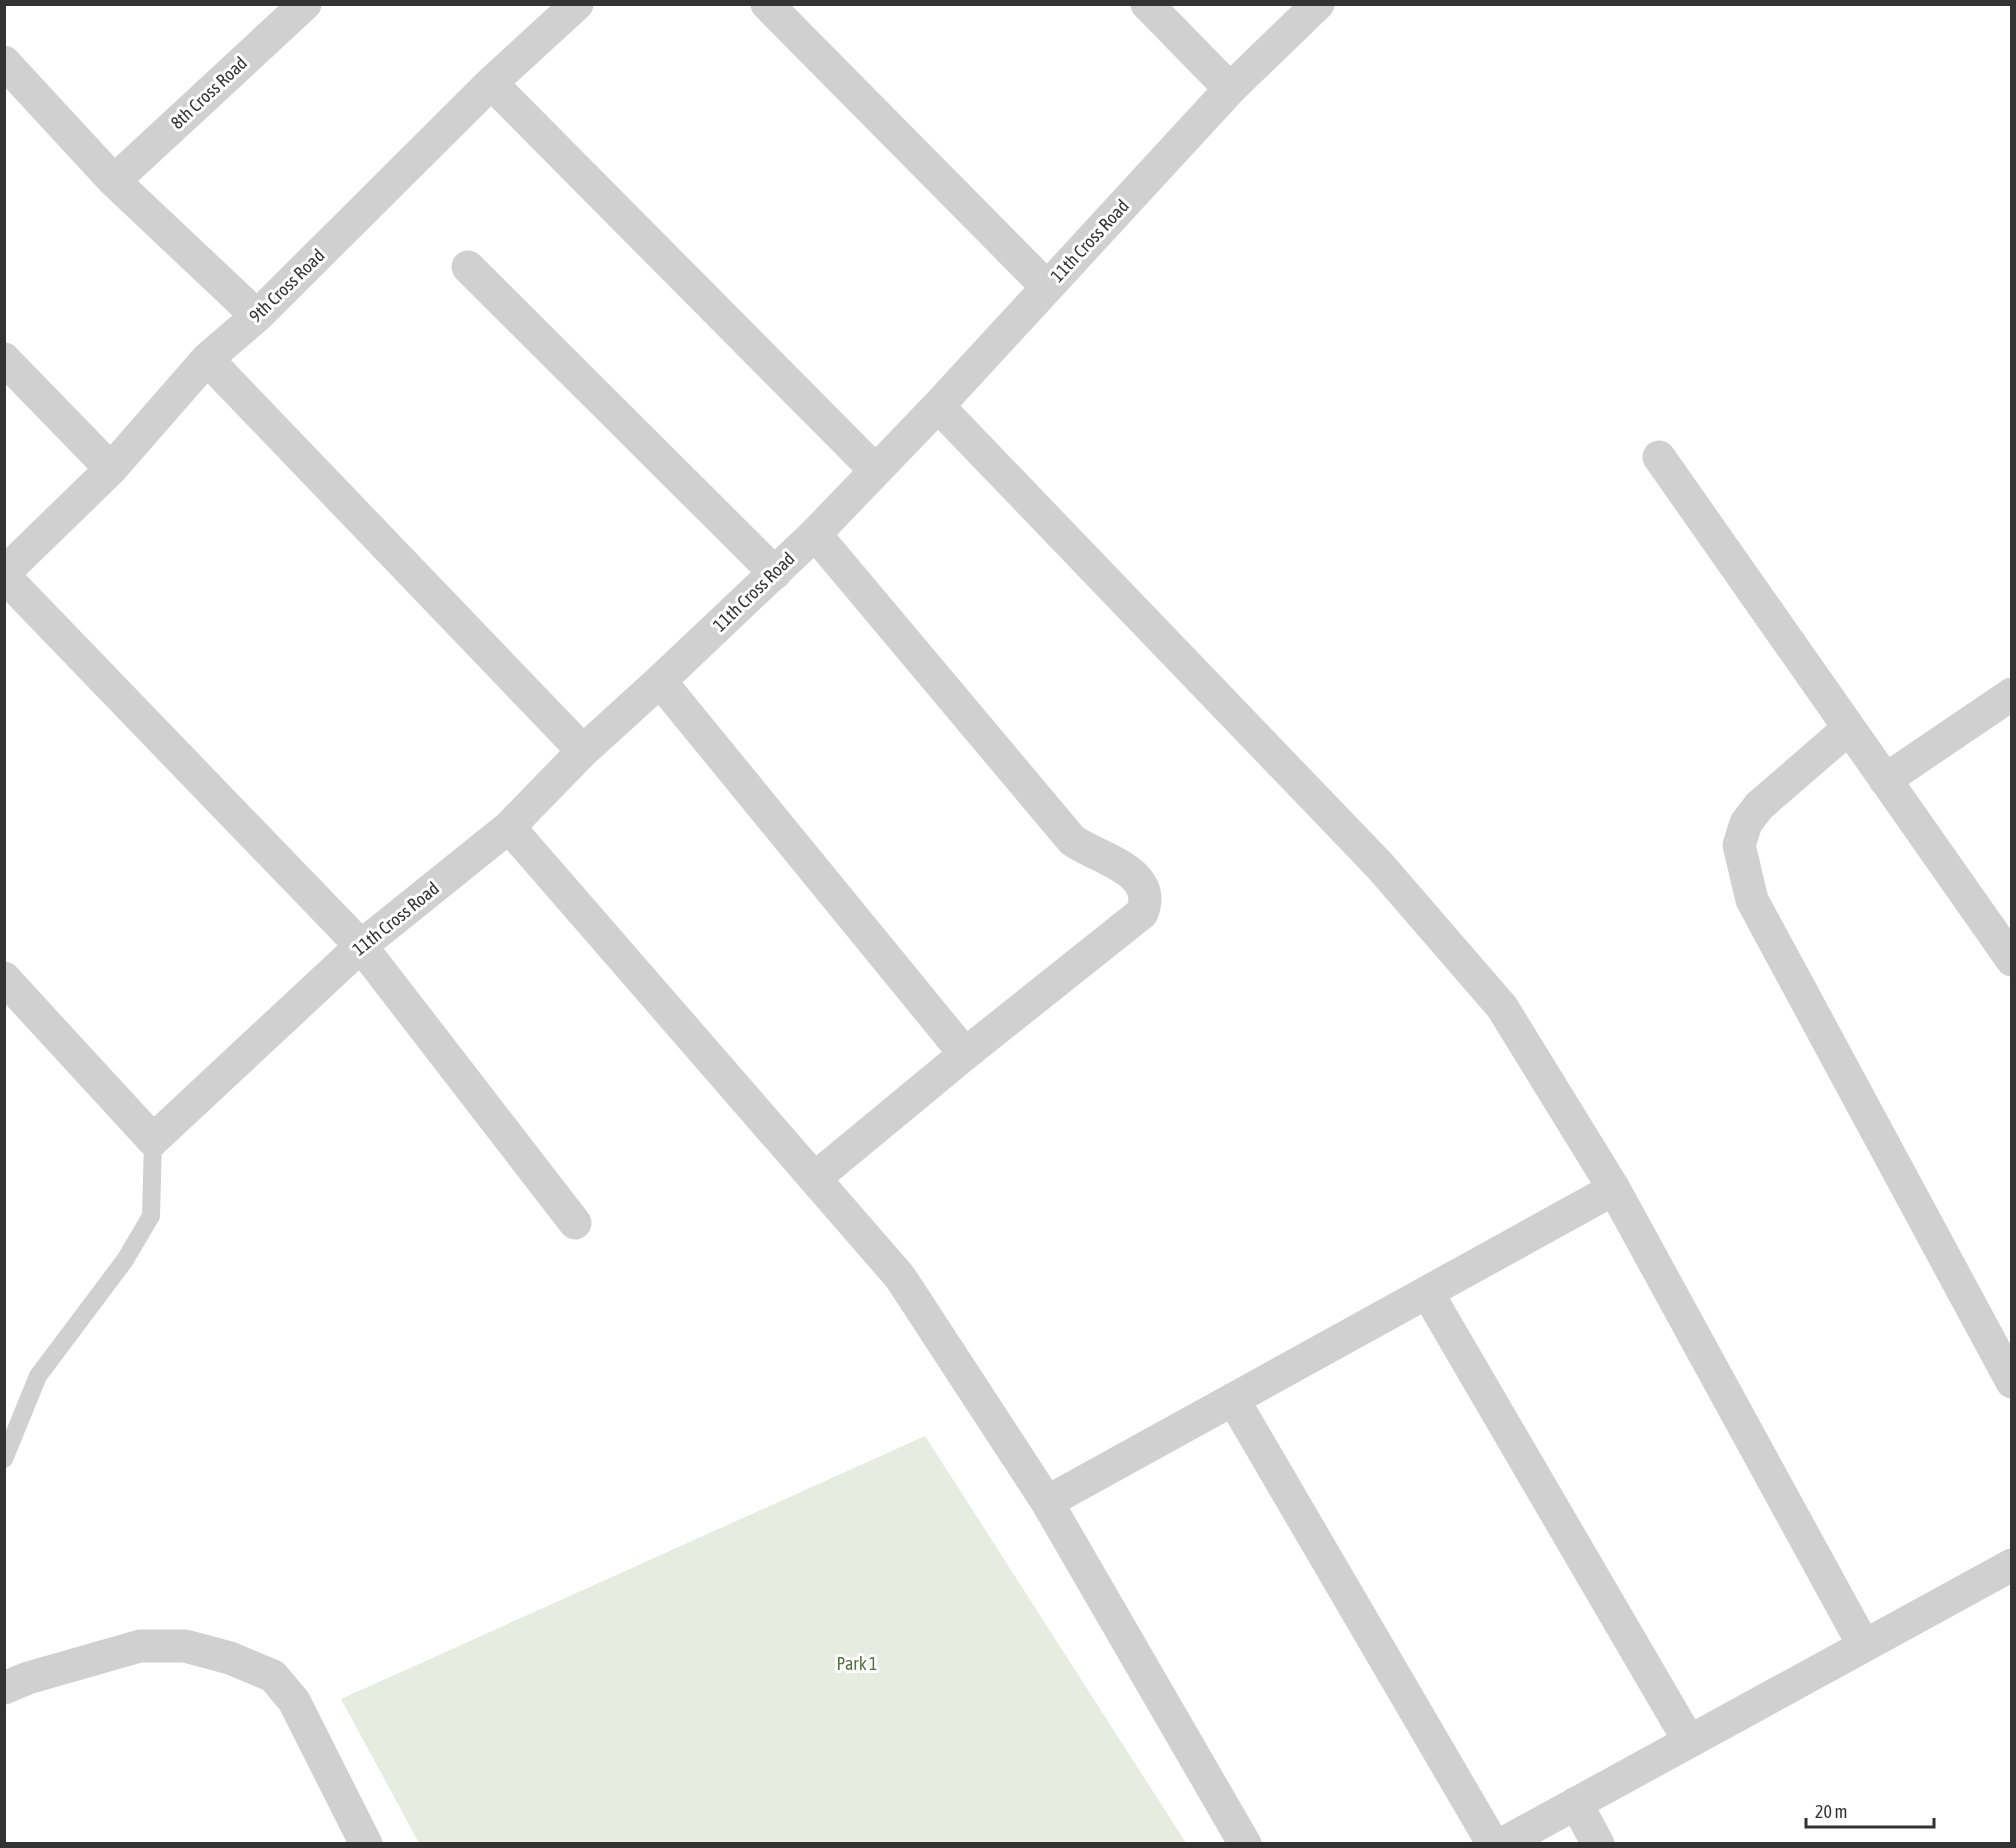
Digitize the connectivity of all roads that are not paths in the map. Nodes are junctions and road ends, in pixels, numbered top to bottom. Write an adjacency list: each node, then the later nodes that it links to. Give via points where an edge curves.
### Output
1 (305, 4): 9 (street, 8th Cross Road)
2 (577, 4): 7 (street, 9th Cross Road)
3 (767, 4): 11 (street)
4 (1147, 4): 8 (street)
5 (1318, 4): 8 (street, 11th Cross Road)
6 (4, 62): 9 (street)
7 (491, 83): 12 (street, 9th Cross Road); 18 (street)
8 (1230, 89): 11 (street, 11th Cross Road)
9 (114, 181): 12 (street)
10 (468, 267): 20 (street)
11 (1047, 287): 15 (street, 11th Cross Road)
12 (257, 316): 14 (street, 9th Cross Road)
13 (4, 359): 17 (street)
14 (207, 359): 17 (street, 9th Cross Road); 25 (street)
15 (938, 406): 18 (street, 11th Cross Road); 34 (street, via 1380,866 1502,1007)
16 (1659, 457): 24 (street)
17 (111, 469): 21 (street, 9th Cross Road)
18 (874, 470): 19 (street, 11th Cross Road)
19 (815, 534): 20 (street, 11th Cross Road); 31 (street, via 1072,840 1132,874 1145,893 1142,913)
20 (775, 573): 22 (street, 11th Cross Road)
21 (4, 574): 28 (street)
22 (660, 681): 25 (street, 11th Cross Road); 31 (street)
23 (2012, 694): 26 (street)
24 (1849, 728): 26 (street); 37 (street, via 1759,806 1746,823 1739,845 1752,900)
25 (583, 751): 27 (street, 11th Cross Road)
26 (1885, 780): 29 (street)
27 (509, 827): 28 (street, 11th Cross Road); 33 (street)
28 (361, 946): 32 (street, 11th Cross Road); 35 (street)
29 (2012, 960)
30 (4, 978): 32 (street)
31 (965, 1054): 33 (street)
32 (153, 1140): 39 (lane, via 151,1216 125,1260 38,1376)
33 (815, 1178): 40 (street, via 900,1277)
34 (1614, 1189): 36 (street); 42 (street)
35 (575, 1223)
36 (1427, 1292): 38 (street); 44 (street)
37 (2012, 1382)
38 (1233, 1399): 40 (street); 48 (street)
39 (4, 1459)
40 (1047, 1502): 47 (street)
41 (2012, 1565): 42 (street)
42 (1864, 1646): 44 (street)
43 (4, 1688): 46 (street, via 140,1646 185,1646 273,1676 294,1701)
44 (1689, 1741): 45 (street)
45 (1576, 1803): 49 (street); 50 (street)
46 (366, 1844)
47 (1245, 1844)
48 (1493, 1844)
49 (1502, 1844)
50 (1598, 1844)

